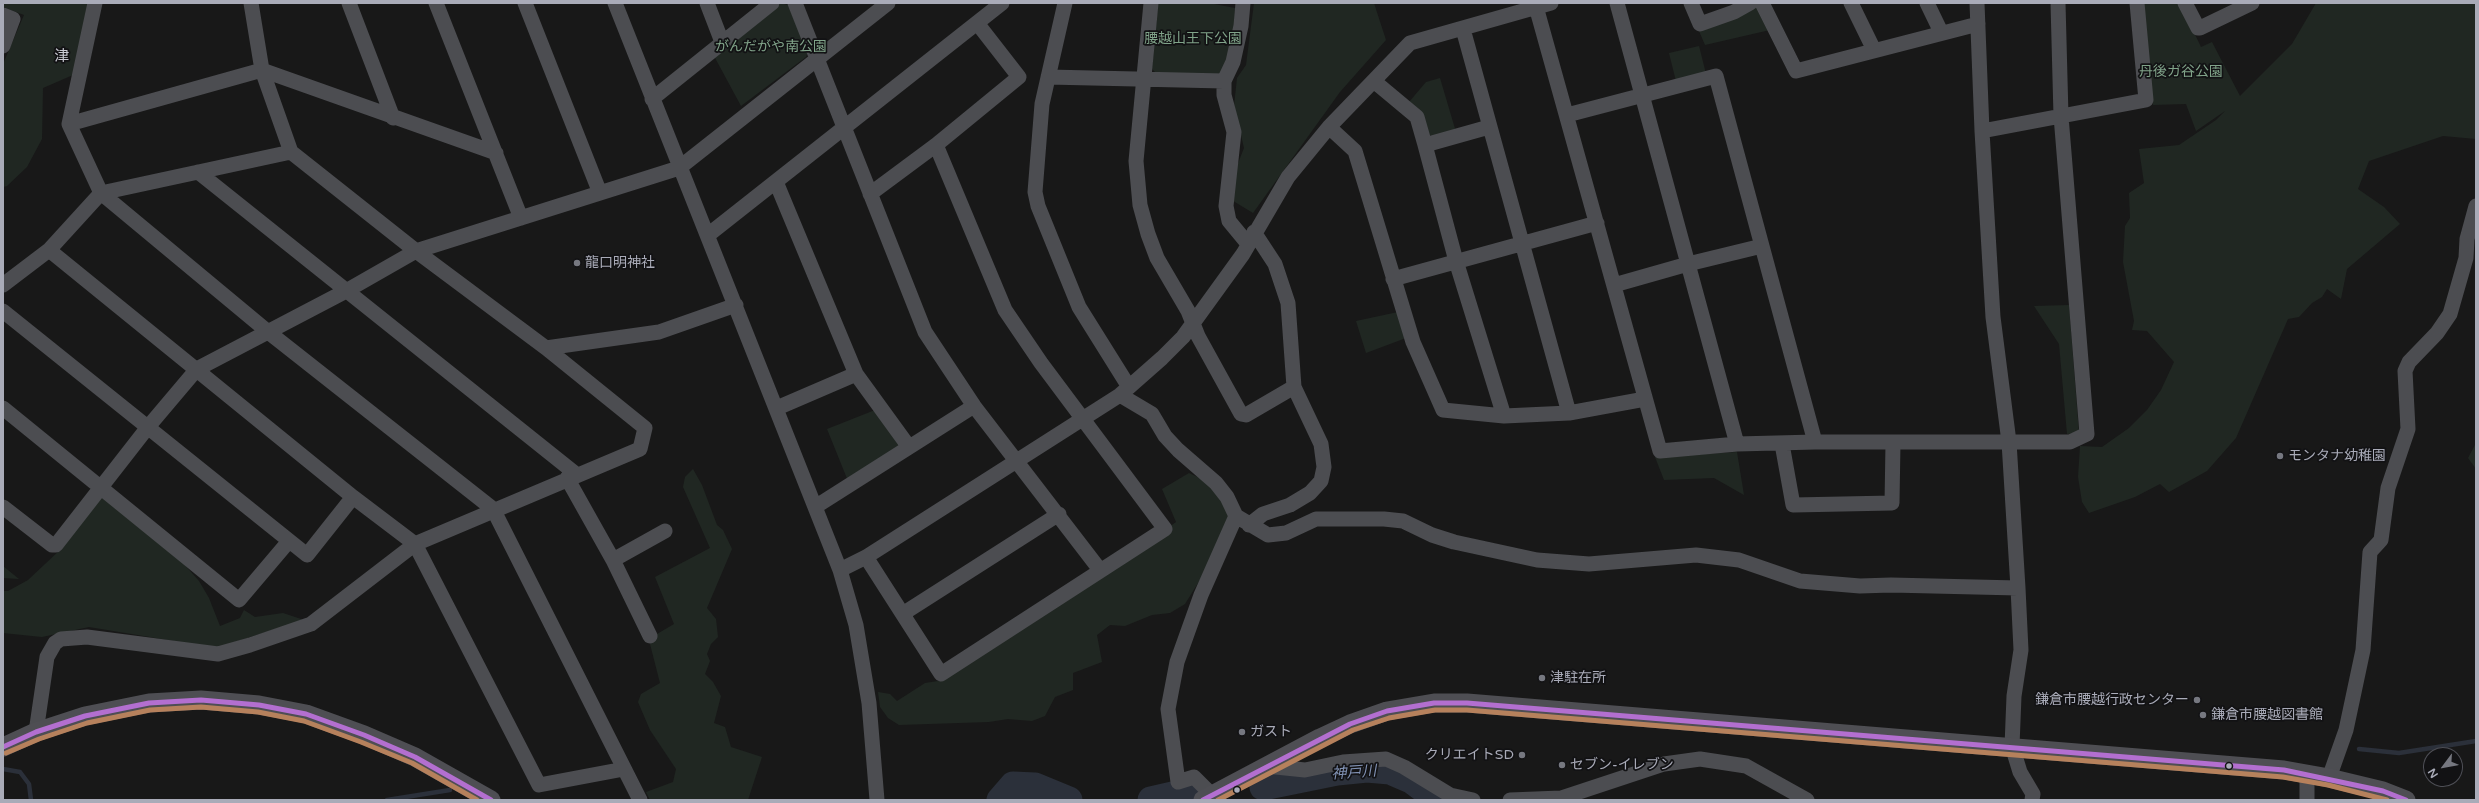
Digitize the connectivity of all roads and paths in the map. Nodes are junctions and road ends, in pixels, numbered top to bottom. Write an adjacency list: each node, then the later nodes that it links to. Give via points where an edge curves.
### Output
1 (95, 3): 47 (street)
2 (251, 3): 37 (street)
3 (349, 3): 46 (street)
4 (436, 3): 55 (street)
5 (525, 3): 60 (street)
6 (615, 3): 43 (street)
7 (706, 3): 33 (street)
8 (772, 3): 33 (street)
9 (795, 3): 36 (street)
10 (888, 3): 36 (street)
11 (1002, 3): 29 (street)
12 (1065, 3): 38 (street)
13 (1151, 3): 39 (street)
14 (1243, 3): 40 (street, via 1233,62)
15 (1551, 3): 27 (street)
16 (1617, 3): 42 (street)
17 (1691, 3): 18 (street, via 1700,24 1734,12)
18 (1750, 3)
19 (1762, 3): 35 (street, via 1796,70)
20 (1851, 3): 35 (street)
21 (1927, 3): 32 (street)
22 (1977, 3): 30 (street)
23 (2058, 3): 45 (street)
24 (2137, 3): 45 (street, via 2146,100)
25 (2185, 3): 26 (street, via 2198,28)
26 (2252, 3)
27 (1535, 5): 31 (street); 44 (street)
28 (3, 15): 34 (street, via 13,19)
29 (977, 23): 49 (street); 52 (street, via 1019,77)
30 (1978, 24): 32 (street); 51 (street)
31 (1463, 29): 41 (street, via 1410,43); 48 (street)
32 (1941, 32): 35 (street)
33 (722, 42): 43 (street)
34 (3, 46)
35 (1874, 50)
36 (818, 58): 49 (street); 56 (street)
37 (262, 70): 46 (street); 47 (street); 54 (street)
38 (1048, 77): 39 (street); 85 (street, via 1038,139 1035,192 1038,206 1079,307)
39 (1144, 80): 40 (street); 79 (street, via 1136,161 1140,205 1158,258)
40 (1224, 81): 66 (street, via 1224,95 1234,132 1226,206 1228,221)
41 (1375, 82): 50 (street); 53 (street, via 1417,116)
42 (1641, 94): 44 (street); 68 (street, via 1716,76); 72 (street)
43 (652, 99): 56 (street)
44 (1567, 115): 64 (street)
45 (2061, 116): 51 (street); 95 (street, via 2087,434 2070,442)
46 (393, 118): 55 (street)
47 (70, 124): 59 (street)
48 (1489, 126): 53 (street); 67 (street)
49 (843, 127): 58 (street); 61 (street)
50 (1329, 127): 66 (street, via 1288,177); 73 (street, via 1355,151)
51 (1982, 131): 95 (street, via 1993,317)
52 (936, 145): 61 (street); 92 (street, via 1005,310)
53 (1425, 145): 71 (street)
54 (291, 152): 57 (street); 70 (street)
55 (496, 153): 63 (street)
56 (679, 168): 60 (street); 65 (street)
57 (198, 172): 59 (street); 76 (street)
58 (776, 182): 65 (street); 83 (street)
59 (101, 193): 69 (street); 80 (street)
60 (600, 193): 63 (street)
61 (870, 194): 87 (street, via 925,332)
62 (2476, 206): 126 (street, via 2466,239 2466,258 2450,314 2437,333 2409,362 2406,371 2408,429 2388,488 2381,540 2370,552 2363,650 2346,730)
63 (521, 218): 70 (street)
64 (1597, 223): 67 (street); 75 (street)
65 (708, 235): 77 (street)
66 (1251, 238): 79 (street); 84 (street, via 1275,264 1288,303)
67 (1522, 243): 71 (street); 90 (street)
68 (1762, 246): 72 (street); 94 (street)
69 (49, 250): 74 (street); 82 (street)
70 (416, 251): 76 (street); 81 (street)
71 (1456, 261): 73 (street); 91 (street)
72 (1688, 264): 75 (street); 97 (street)
73 (1393, 279): 91 (street, via 1413,342 1443,410)
74 (3, 284)
75 (1614, 285): 86 (street)
76 (346, 291): 80 (street); 101 (street)
77 (736, 305): 81 (street, via 659,332); 89 (street)
78 (3, 311): 93 (street)
79 (1193, 323): 84 (street, via 1241,414 1246,415); 85 (street, via 1162,358)
80 (267, 331): 82 (street); 106 (street)
81 (546, 348): 101 (street, via 645,428 640,448)
82 (197, 369): 93 (street); 103 (street)
83 (856, 374): 89 (street); 99 (street)
84 (1294, 387): 109 (street, via 1321,444 1324,474 1310,493 1290,505 1263,514)
85 (1124, 391): 92 (street); 108 (street, via 1152,414 1165,436 1216,483 1227,497)
86 (1645, 399): 90 (street); 97 (street, via 1660,451)
87 (974, 406): 99 (street); 100 (street)
88 (3, 408): 102 (street)
89 (777, 408): 105 (street)
90 (1569, 413): 91 (street)
91 (1504, 416)
92 (1082, 419): 100 (street); 116 (street, via 1165,529)
93 (148, 427): 102 (street); 111 (street)
94 (1815, 442): 96 (street); 98 (street)
95 (2009, 442): 96 (street); 117 (street)
96 (1893, 443): 98 (street, via 1892,503 1793,505)
97 (1738, 444): 98 (street)
98 (1782, 444)
99 (909, 447): 105 (street)
100 (1016, 460): 107 (street); 113 (street)
101 (572, 476): 106 (street); 114 (street)
102 (102, 486): 104 (street, via 56,544 52,545); 111 (street, via 239,600)
103 (353, 496): 111 (street, via 307,555); 112 (street)
104 (3, 507)
105 (815, 507): 115 (street)
106 (493, 509): 112 (street); 124 (street)
107 (1059, 514): 116 (street); 118 (street)
108 (1236, 516): 109 (street); 127 (street, via 1201,595 1177,662 1168,709 1178,782 1194,777)
109 (1249, 525): 117 (street, via 1268,535 1276,535 1316,519 1384,519 1403,521 1454,542 1537,560 1588,564 1696,555 1739,560 1800,581 1860,586)
110 (665, 531): 114 (street)
111 (289, 541)
112 (415, 544): 120 (street, via 311,624 237,649 209,654 87,637 61,638 47,657); 124 (street, via 539,785)
113 (866, 557): 115 (street); 118 (street)
114 (612, 560): 119 (street)
115 (840, 570): 130 (street, via 856,625 869,703)
116 (1100, 570): 118 (street, via 941,674)
117 (2018, 588): 121 (street, via 2021,650 2014,696)
118 (904, 613)
119 (650, 636)
120 (36, 732): 122 (main road); 128 (main road, via 85,716 149,703 200,700 259,705 306,714 364,735 415,757)
121 (2012, 746): 123 (main road, via 1548,708 1434,703 1387,712 1350,724); 125 (main road); 134 (street, via 2020,772 2033,794)
122 (3, 747)
123 (1266, 766): 127 (main road); 131 (street, via 1305,770 1342,762 1386,759 1450,795)
124 (624, 769): 129 (street)
125 (2307, 774): 126 (main road); 135 (street)
126 (2329, 778): 136 (main road, via 2383,791)
127 (1207, 797)
128 (491, 800)
129 (640, 800)
130 (877, 800)
131 (1473, 800)
132 (1510, 800): 133 (street, via 1561,798 1664,764 1700,759 1746,766)
133 (1807, 800)
134 (2032, 800)
135 (2307, 800)
136 (2406, 800)

